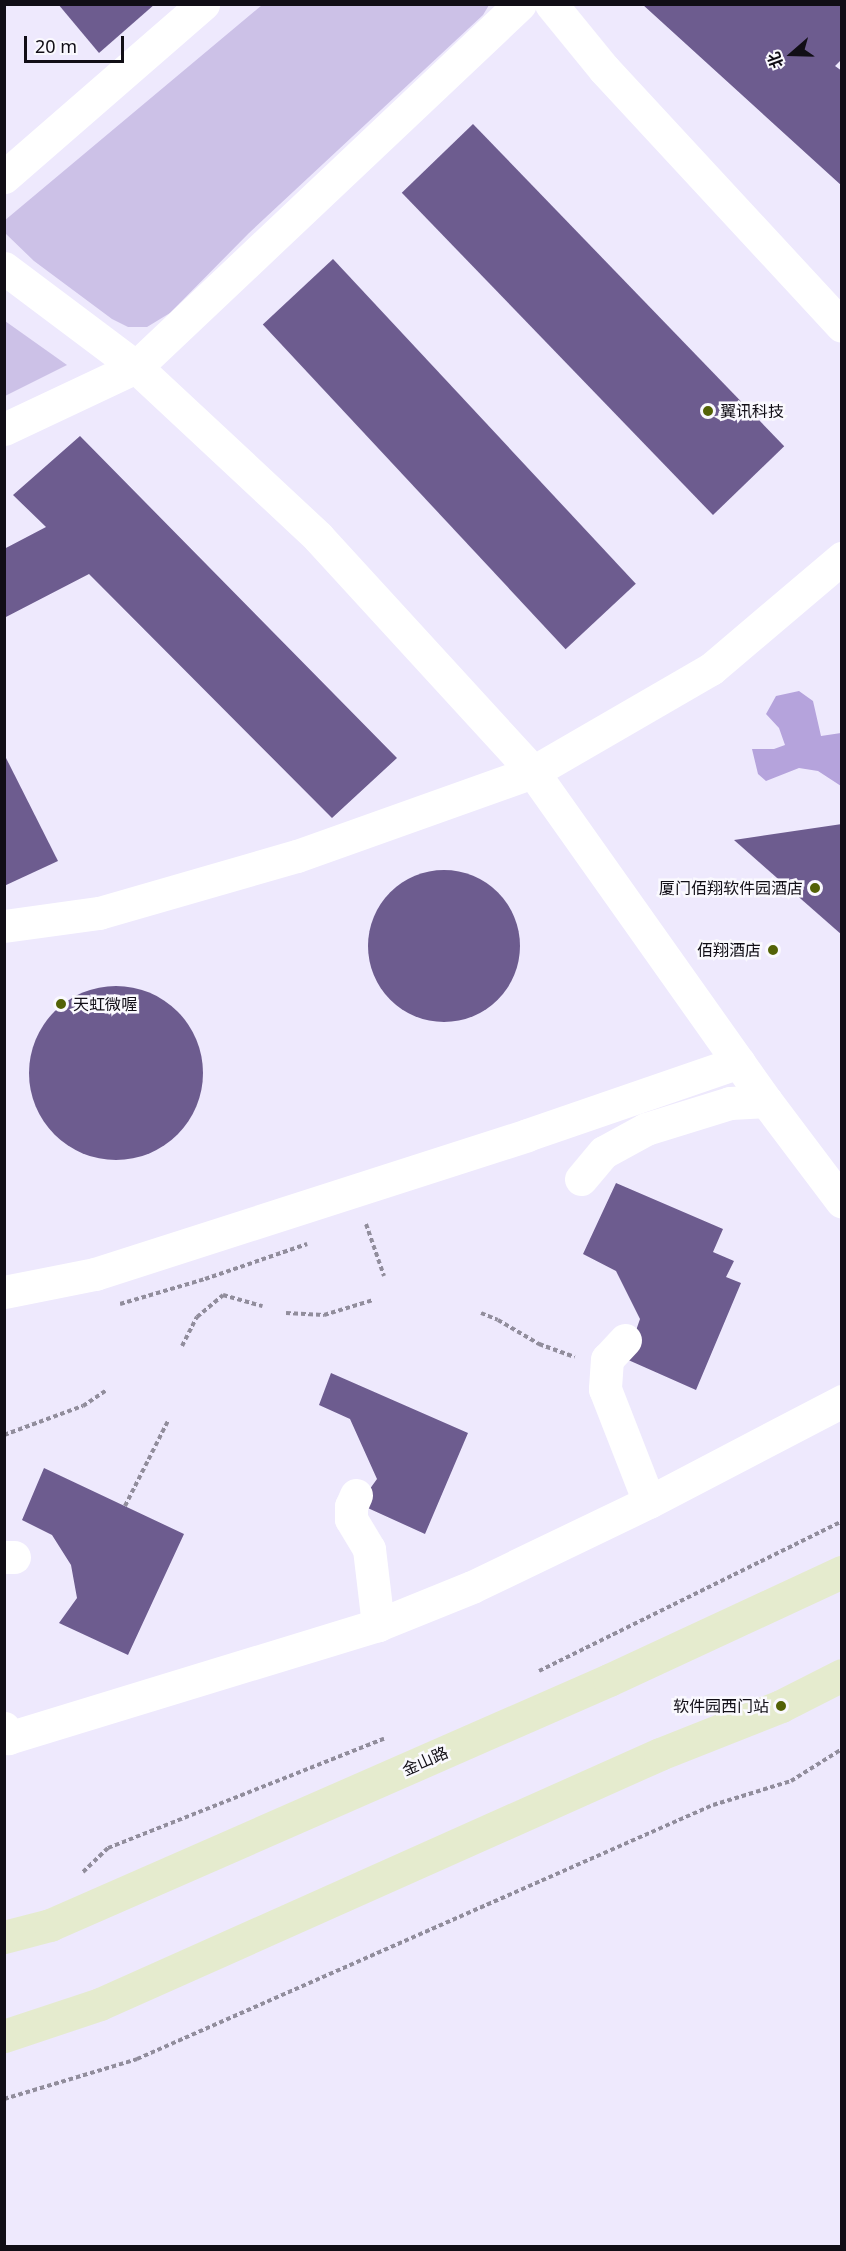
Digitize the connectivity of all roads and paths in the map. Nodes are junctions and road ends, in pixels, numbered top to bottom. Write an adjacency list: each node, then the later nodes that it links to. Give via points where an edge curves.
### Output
1 (203, 4): 4 (street)
2 (520, 4): 7 (street)
3 (551, 4): 6 (street, via 604,69)
4 (4, 177)
5 (4, 268): 7 (street)
6 (842, 326)
7 (136, 367): 8 (street); 10 (street, via 318,537)
8 (4, 429)
9 (842, 558): 10 (street, via 711,669)
10 (533, 772): 11 (street, via 297,856 99,913); 12 (street)
11 (4, 927)
12 (739, 1062): 13 (street); 18 (street, via 95,1274)
13 (766, 1101): 14 (street, via 730,1103 646,1129 604,1152); 15 (street)
14 (580, 1179)
15 (842, 1202)
16 (366, 1224): 17 (path)
17 (384, 1276)
18 (4, 1292)
19 (373, 1300): 21 (path, via 324,1315)
20 (262, 1306): 23 (path, via 223,1295 197,1317)
21 (285, 1313)
22 (481, 1313): 24 (path, via 571,1356)
23 (182, 1346)
24 (616, 1349): 30 (street, via 605,1389)
25 (105, 1391): 28 (path, via 83,1406)
26 (842, 1401): 30 (street)
27 (168, 1421): 31 (path)
28 (4, 1435)
29 (356, 1495): 34 (street, via 351,1519 369,1549)
30 (649, 1502): 34 (street, via 472,1587)
31 (124, 1506)
32 (842, 1521): 35 (path)
33 (842, 1572): 41 (main road, 金山路, via 609,1680 50,1925)
34 (378, 1625): 37 (street, via 8,1738)
35 (533, 1674)
36 (842, 1675): 42 (main road, via 781,1706 660,1754 100,2004)
37 (4, 1728)
38 (392, 1736): 40 (path, via 108,1848)
39 (842, 1749): 43 (path, via 791,1781 712,1804 137,2059)
40 (82, 1873)
41 (4, 1937)
42 (4, 2036)
43 (4, 2099)

